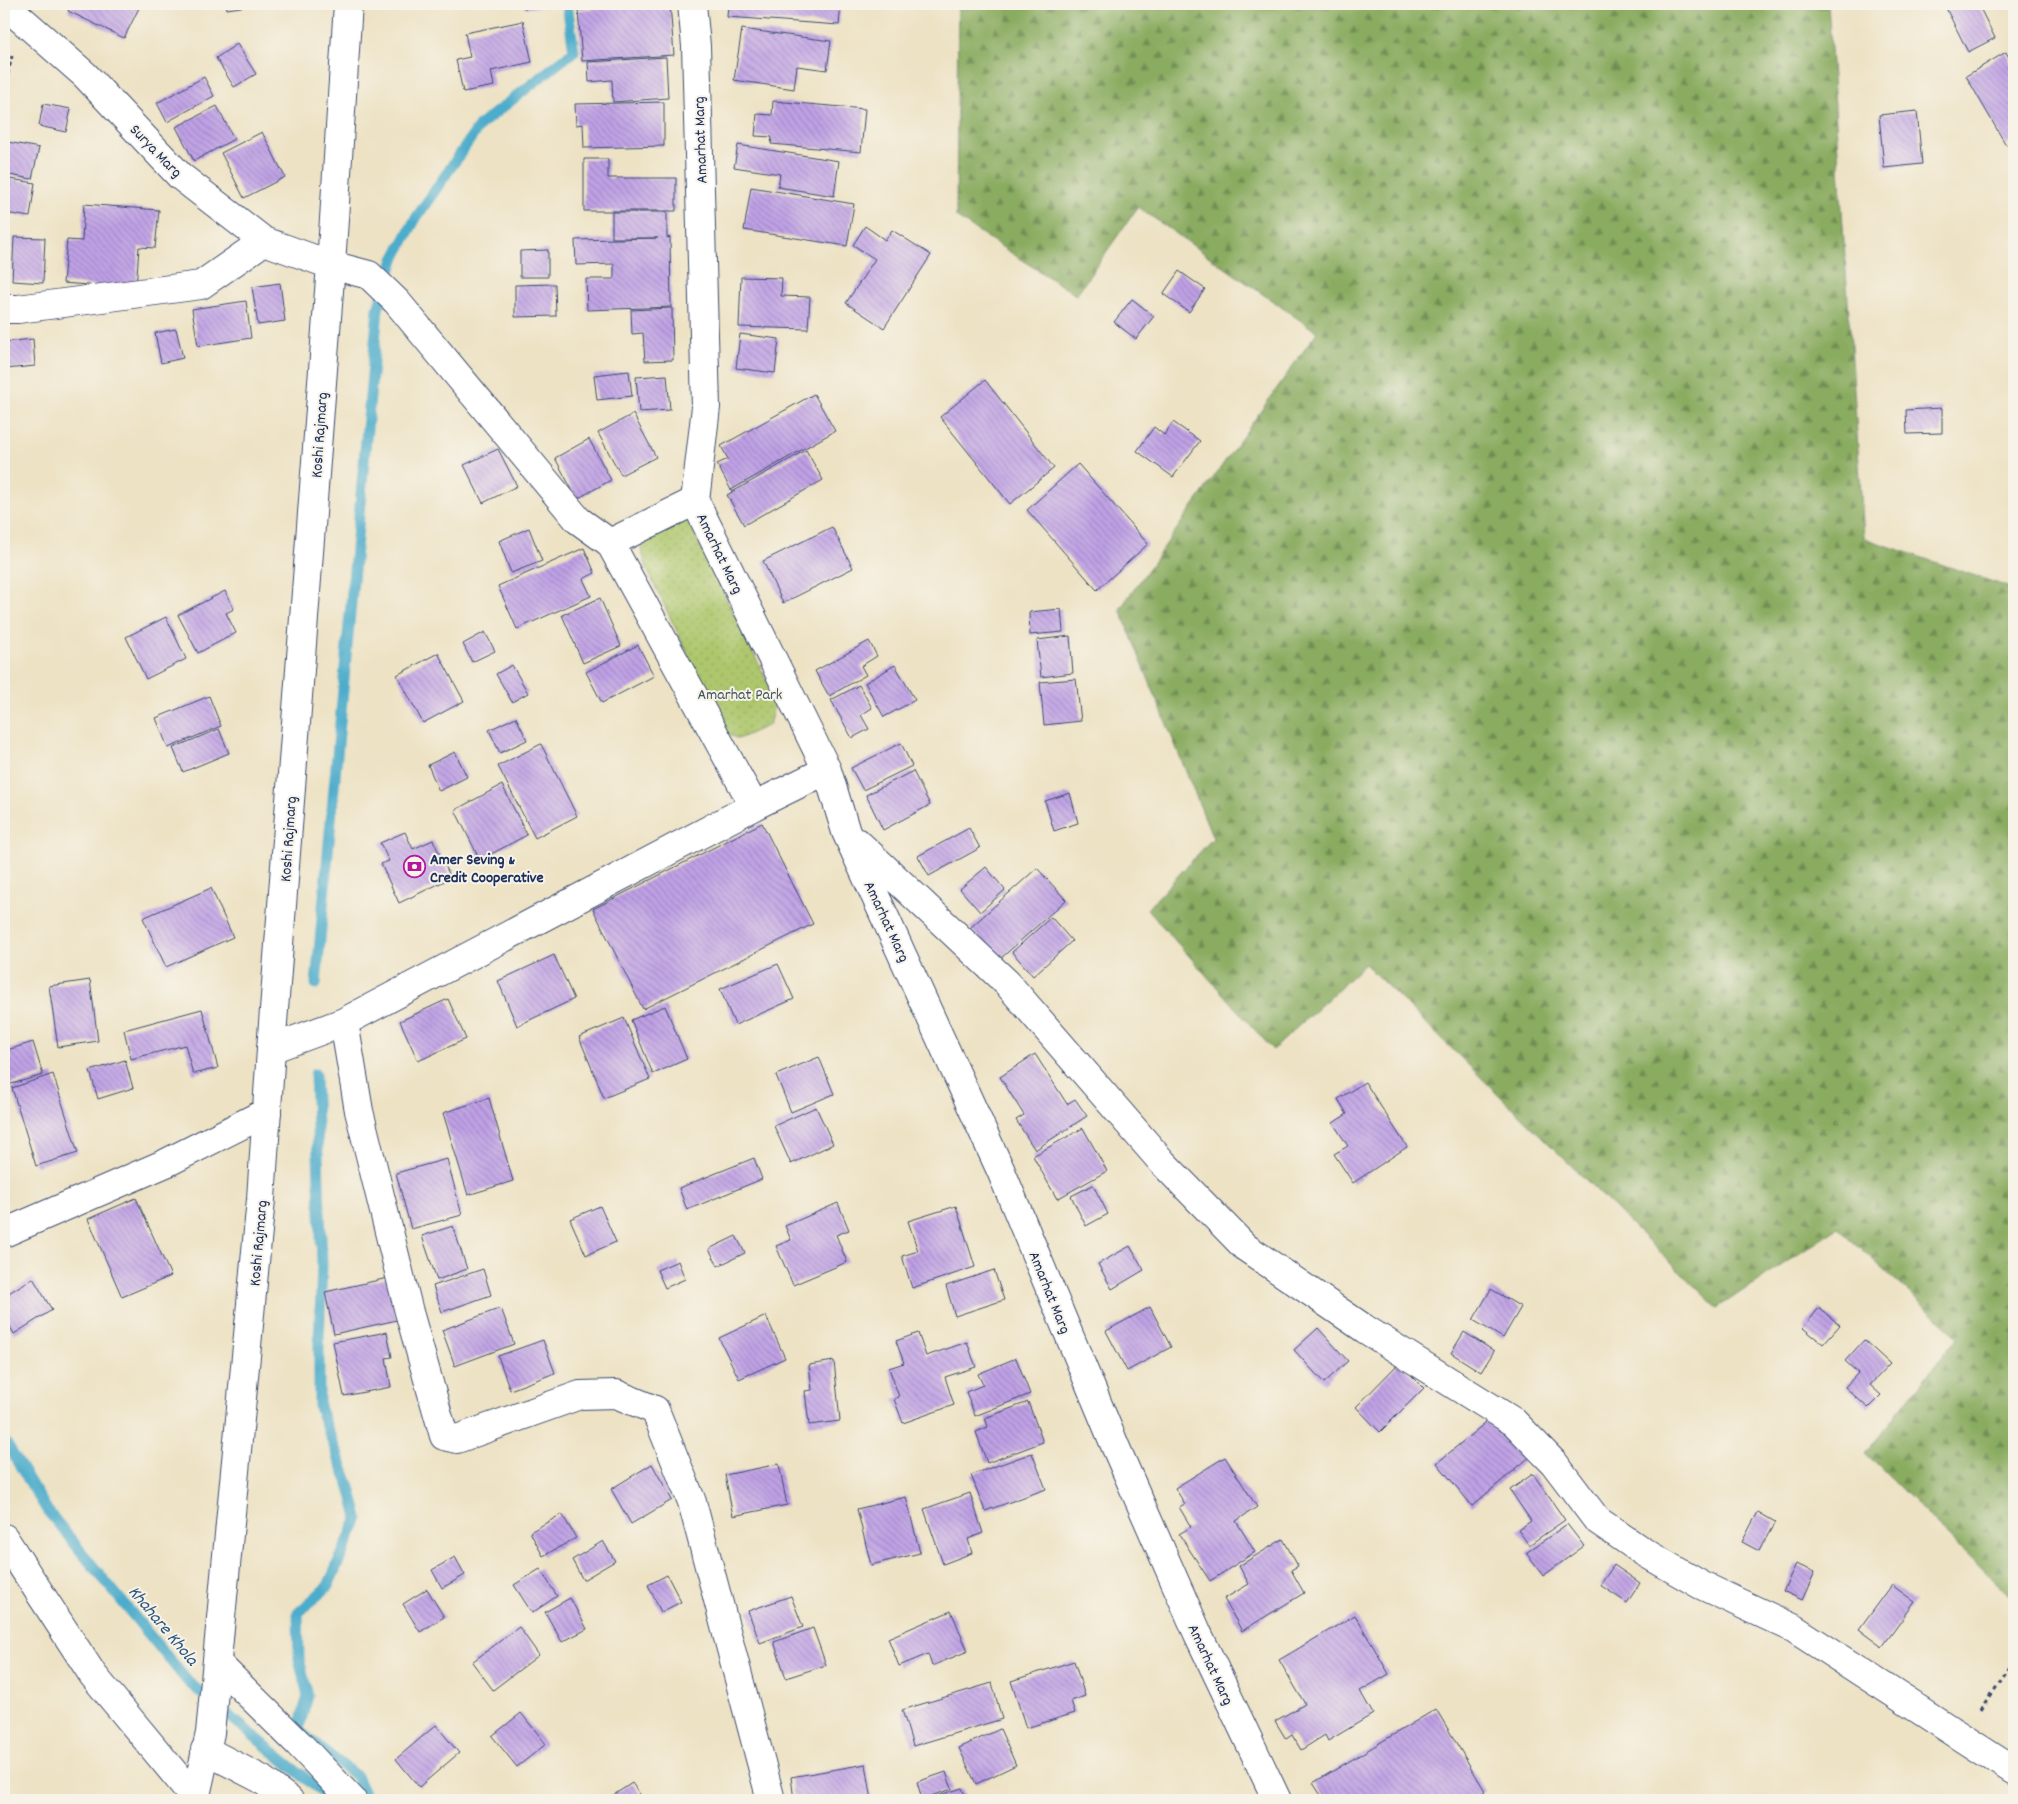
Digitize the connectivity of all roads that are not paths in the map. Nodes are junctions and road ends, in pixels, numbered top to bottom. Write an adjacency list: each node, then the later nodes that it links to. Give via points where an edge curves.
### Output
1 (4, 4): 4 (street, Surya Marg, via 85,75 180,176)
2 (348, 4): 5 (street, Koshi Rajmarg)
3 (692, 4): 7 (street, Amarhat Marg, via 696,46 706,408)
4 (264, 241): 5 (street, Surya Marg); 6 (street, via 201,285)
5 (331, 265): 8 (street, Surya Marg, via 369,275 397,302 578,520); 13 (street, Koshi Rajmarg)
6 (4, 309)
7 (695, 501): 8 (street); 9 (street, Amarhat Marg)
8 (610, 543): 10 (street)
9 (827, 770): 10 (street); 11 (street, Amarhat Marg)
10 (754, 806): 12 (street)
11 (846, 832): 19 (street, via 1007,983 1163,1162 1245,1247 1365,1329 1514,1422 1554,1463 1597,1520 1642,1551 1700,1584 1793,1628); 24 (street, Amarhat Marg, via 1001,1171 1116,1448 1198,1634)
12 (344, 1022): 13 (street); 23 (street, via 359,1111 444,1436 457,1439 580,1395 616,1394 655,1410 692,1502)
13 (271, 1048): 14 (street, Koshi Rajmarg)
14 (266, 1112): 15 (street, via 166,1163); 17 (street, Koshi Rajmarg, via 261,1199)
15 (4, 1233)
16 (4, 1538): 20 (street, via 93,1675)
17 (216, 1668): 18 (street, Koshi Rajmarg); 22 (street, via 298,1743)
18 (208, 1742): 20 (street); 21 (street)
19 (2014, 1772)
20 (195, 1799)
21 (289, 1800)
22 (352, 1800)
23 (771, 1800)
24 (1277, 1800)

